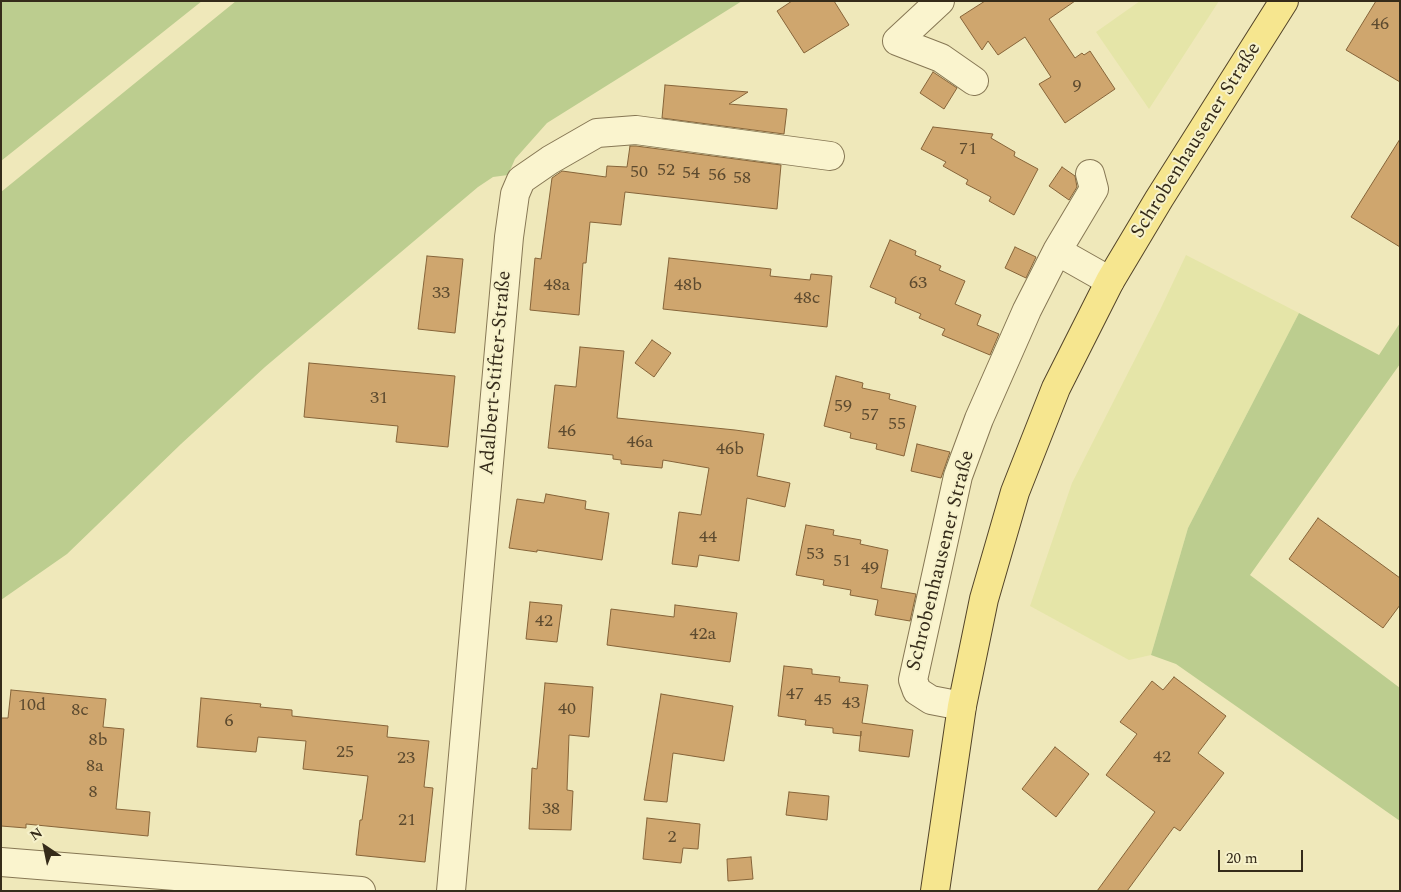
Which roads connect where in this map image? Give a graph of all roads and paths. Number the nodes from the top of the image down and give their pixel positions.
1 (940, 1) edge
2 (1284, 1) edge
3 (974, 81) dead end
4 (830, 156) dead end
5 (1090, 174) dead end
6 (1057, 251) junction
7 (1110, 281) junction
8 (962, 706) junction
9 (1, 862) edge
10 (361, 891) edge
11 (451, 891) edge
12 (935, 891) edge

1 - 3 street
2 - 7 main road, Schrobenhausener Straße
4 - 11 street, Adalbert-Stifter-Straße
5 - 6 street, Schrobenhausener Straße
6 - 7 street
6 - 8 street, Schrobenhausener Straße
7 - 8 main road, Schrobenhausener Straße
8 - 12 main road, Schrobenhausener Straße
9 - 10 street

